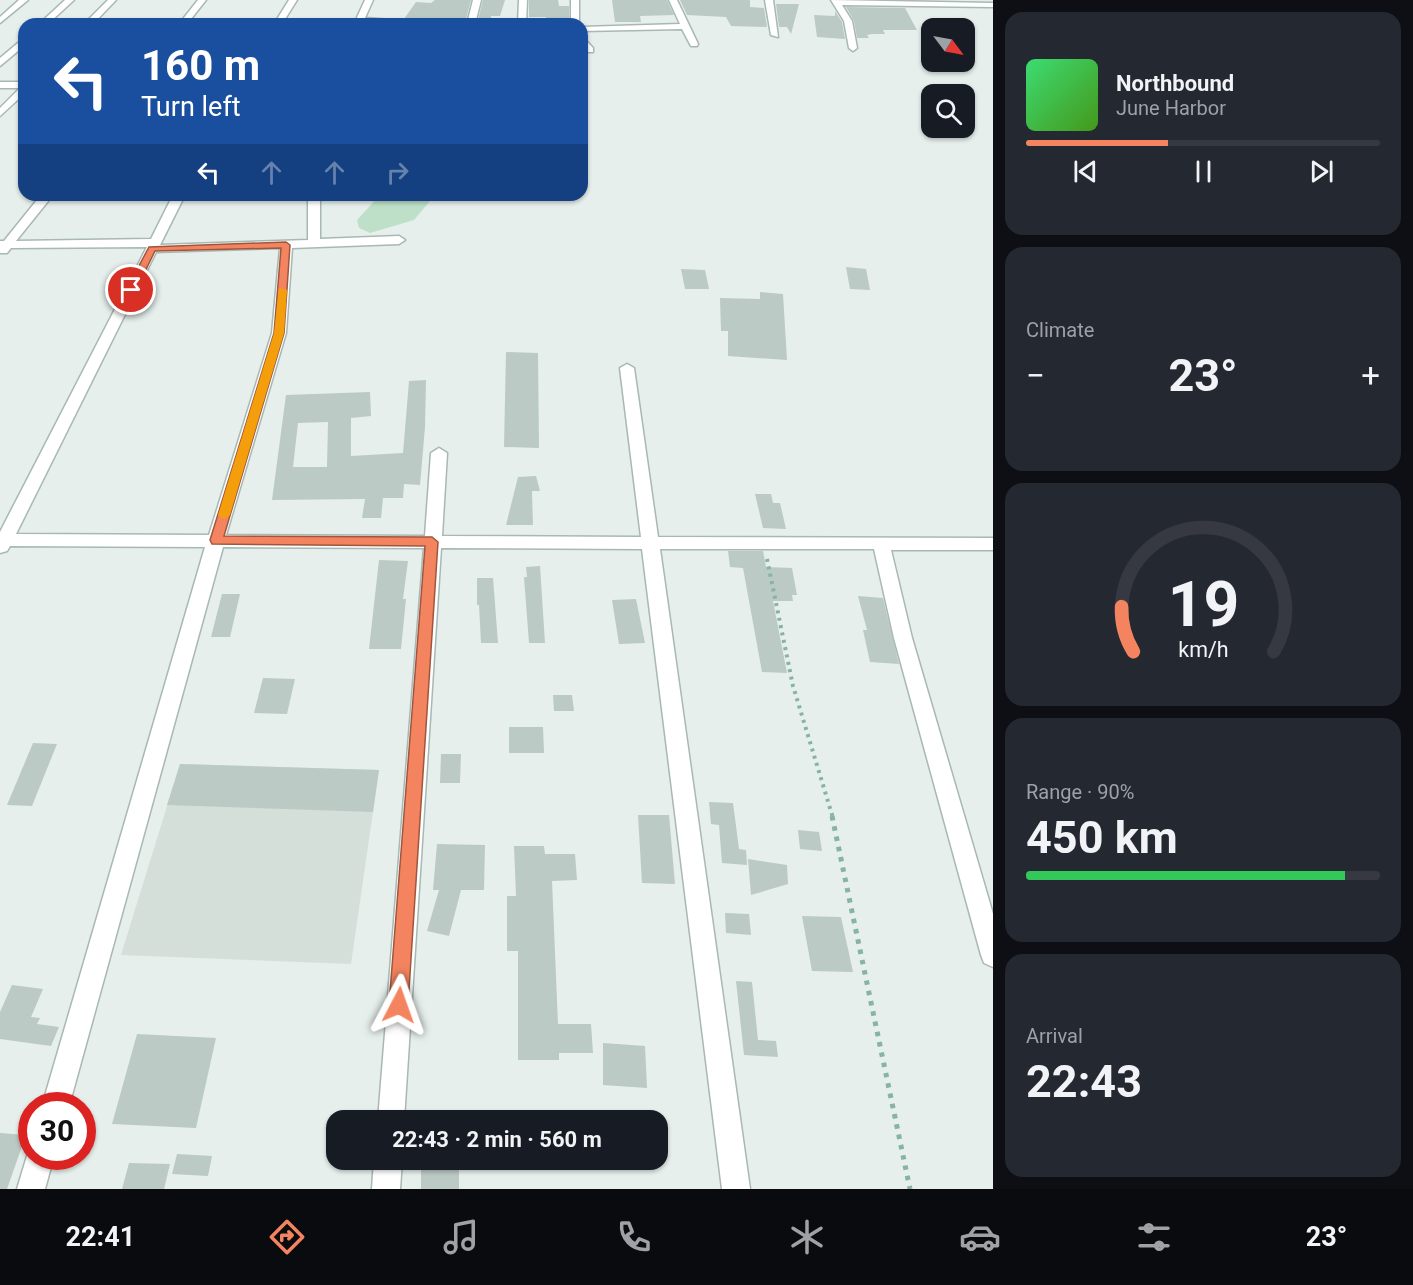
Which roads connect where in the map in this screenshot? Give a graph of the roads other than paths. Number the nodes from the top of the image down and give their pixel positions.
1 (24, 0) edge
2 (70, 0) edge
3 (112, 0) edge
4 (202, 0) edge
5 (293, 0) edge
6 (369, 0) edge
7 (477, 0) edge
8 (523, 0) edge
9 (574, 0) edge
10 (673, 0) edge
11 (769, 0) edge
12 (837, 2) edge
13 (993, 5) edge
14 (50, 18) edge
15 (94, 18) edge
16 (188, 18) edge
17 (282, 18) edge
18 (361, 18) edge
19 (472, 18) edge
20 (522, 18) edge
21 (575, 18) edge
22 (0, 21) edge
23 (684, 26) junction
24 (588, 29) edge
25 (775, 35) dead end
26 (694, 44) dead end
27 (18, 46) edge
28 (588, 48) edge
29 (853, 48) dead end
30 (590, 51) dead end
31 (0, 63) edge
32 (0, 85) edge
33 (18, 86) edge
34 (18, 94) edge
35 (0, 113) edge
36 (42, 201) edge
37 (176, 201) edge
38 (314, 201) edge
39 (399, 240) dead end
40 (314, 243) junction
41 (286, 245) junction
42 (153, 246) junction
43 (2, 248) edge
44 (627, 368) dead end
45 (438, 453) dead end
46 (216, 540) junction
47 (432, 542) junction
48 (2, 543) edge
49 (650, 543) junction
50 (881, 544) junction
51 (993, 544) edge
52 (993, 955) edge
53 (59, 1092) edge
54 (392, 1110) edge
55 (36, 1170) edge
56 (387, 1170) edge
57 (31, 1189) edge
58 (386, 1189) edge
59 (736, 1189) edge

1 - 22 street
2 - 14 street
3 - 15 street
4 - 16 street
5 - 17 street
6 - 18 street
7 - 19 street
8 - 20 street
9 - 21 street
10 - 23 street
11 - 25 street
12 - 13 street
12 - 29 street
23 - 24 street
23 - 26 street
27 - 31 street
28 - 30 street
32 - 33 street
34 - 35 street
36 - 43 street
37 - 42 street
38 - 40 street
39 - 40 street
40 - 41 street
41 - 42 street
41 - 46 street
42 - 43 street
42 - 48 street
44 - 49 street
45 - 47 street
46 - 47 street
46 - 48 street
46 - 53 street
47 - 49 street
47 - 54 street
49 - 50 street
49 - 59 street
50 - 51 street
50 - 52 street
55 - 57 street
56 - 58 street

